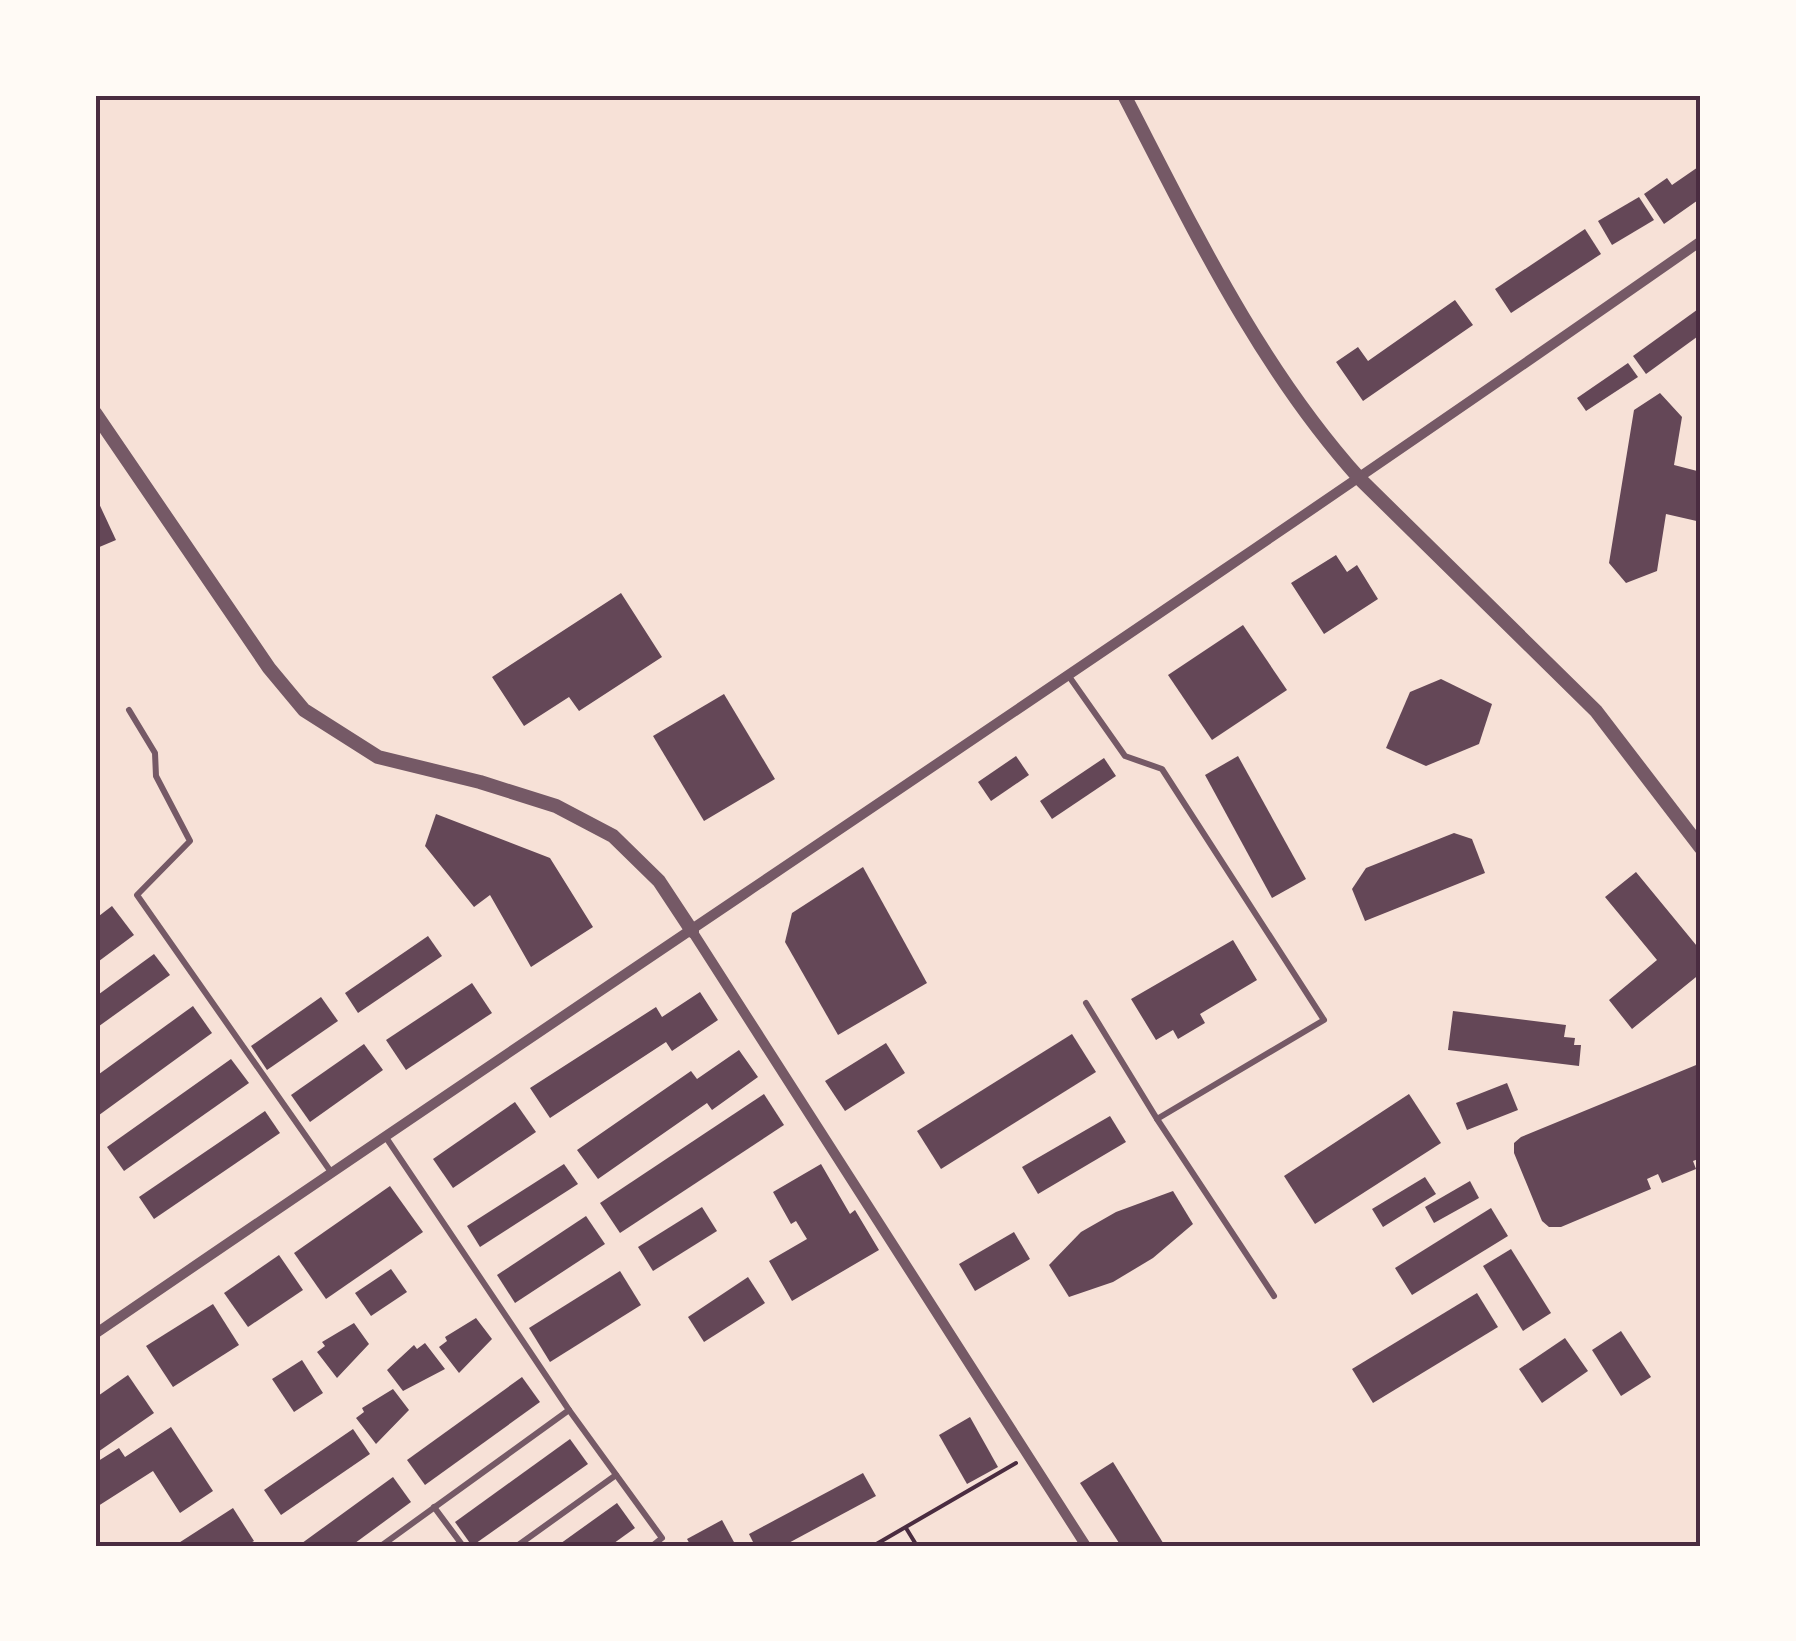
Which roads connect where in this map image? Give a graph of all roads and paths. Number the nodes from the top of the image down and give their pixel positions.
1 (1124, 95) edge
2 (1701, 241) edge
3 (95, 412) edge
4 (1360, 479) junction
5 (1067, 674) junction
6 (129, 710) dead end
7 (1701, 848) edge
8 (692, 930) junction
9 (1086, 1003) dead end
10 (1157, 1119) junction
11 (384, 1135) junction
12 (330, 1172) junction
13 (1274, 1296) dead end
14 (95, 1334) edge
15 (569, 1410) junction
16 (1028, 1456) junction
17 (616, 1475) junction
18 (434, 1507) junction
19 (906, 1528) junction
20 (381, 1546) edge
21 (463, 1546) edge
22 (517, 1546) edge
23 (652, 1546) edge
24 (874, 1546) edge
25 (917, 1546) edge
26 (1086, 1546) edge

1 - 4 street
2 - 4 street
3 - 8 street
4 - 5 street
4 - 7 street
5 - 8 street
5 - 10 lane
6 - 12 lane
8 - 11 street
8 - 16 street
9 - 10 lane
10 - 13 lane
11 - 12 street
11 - 15 lane
12 - 14 street
15 - 17 lane
15 - 18 lane
16 - 19 path
16 - 26 street
17 - 22 lane
17 - 23 lane
18 - 20 lane
18 - 21 lane
19 - 24 path
19 - 25 path

